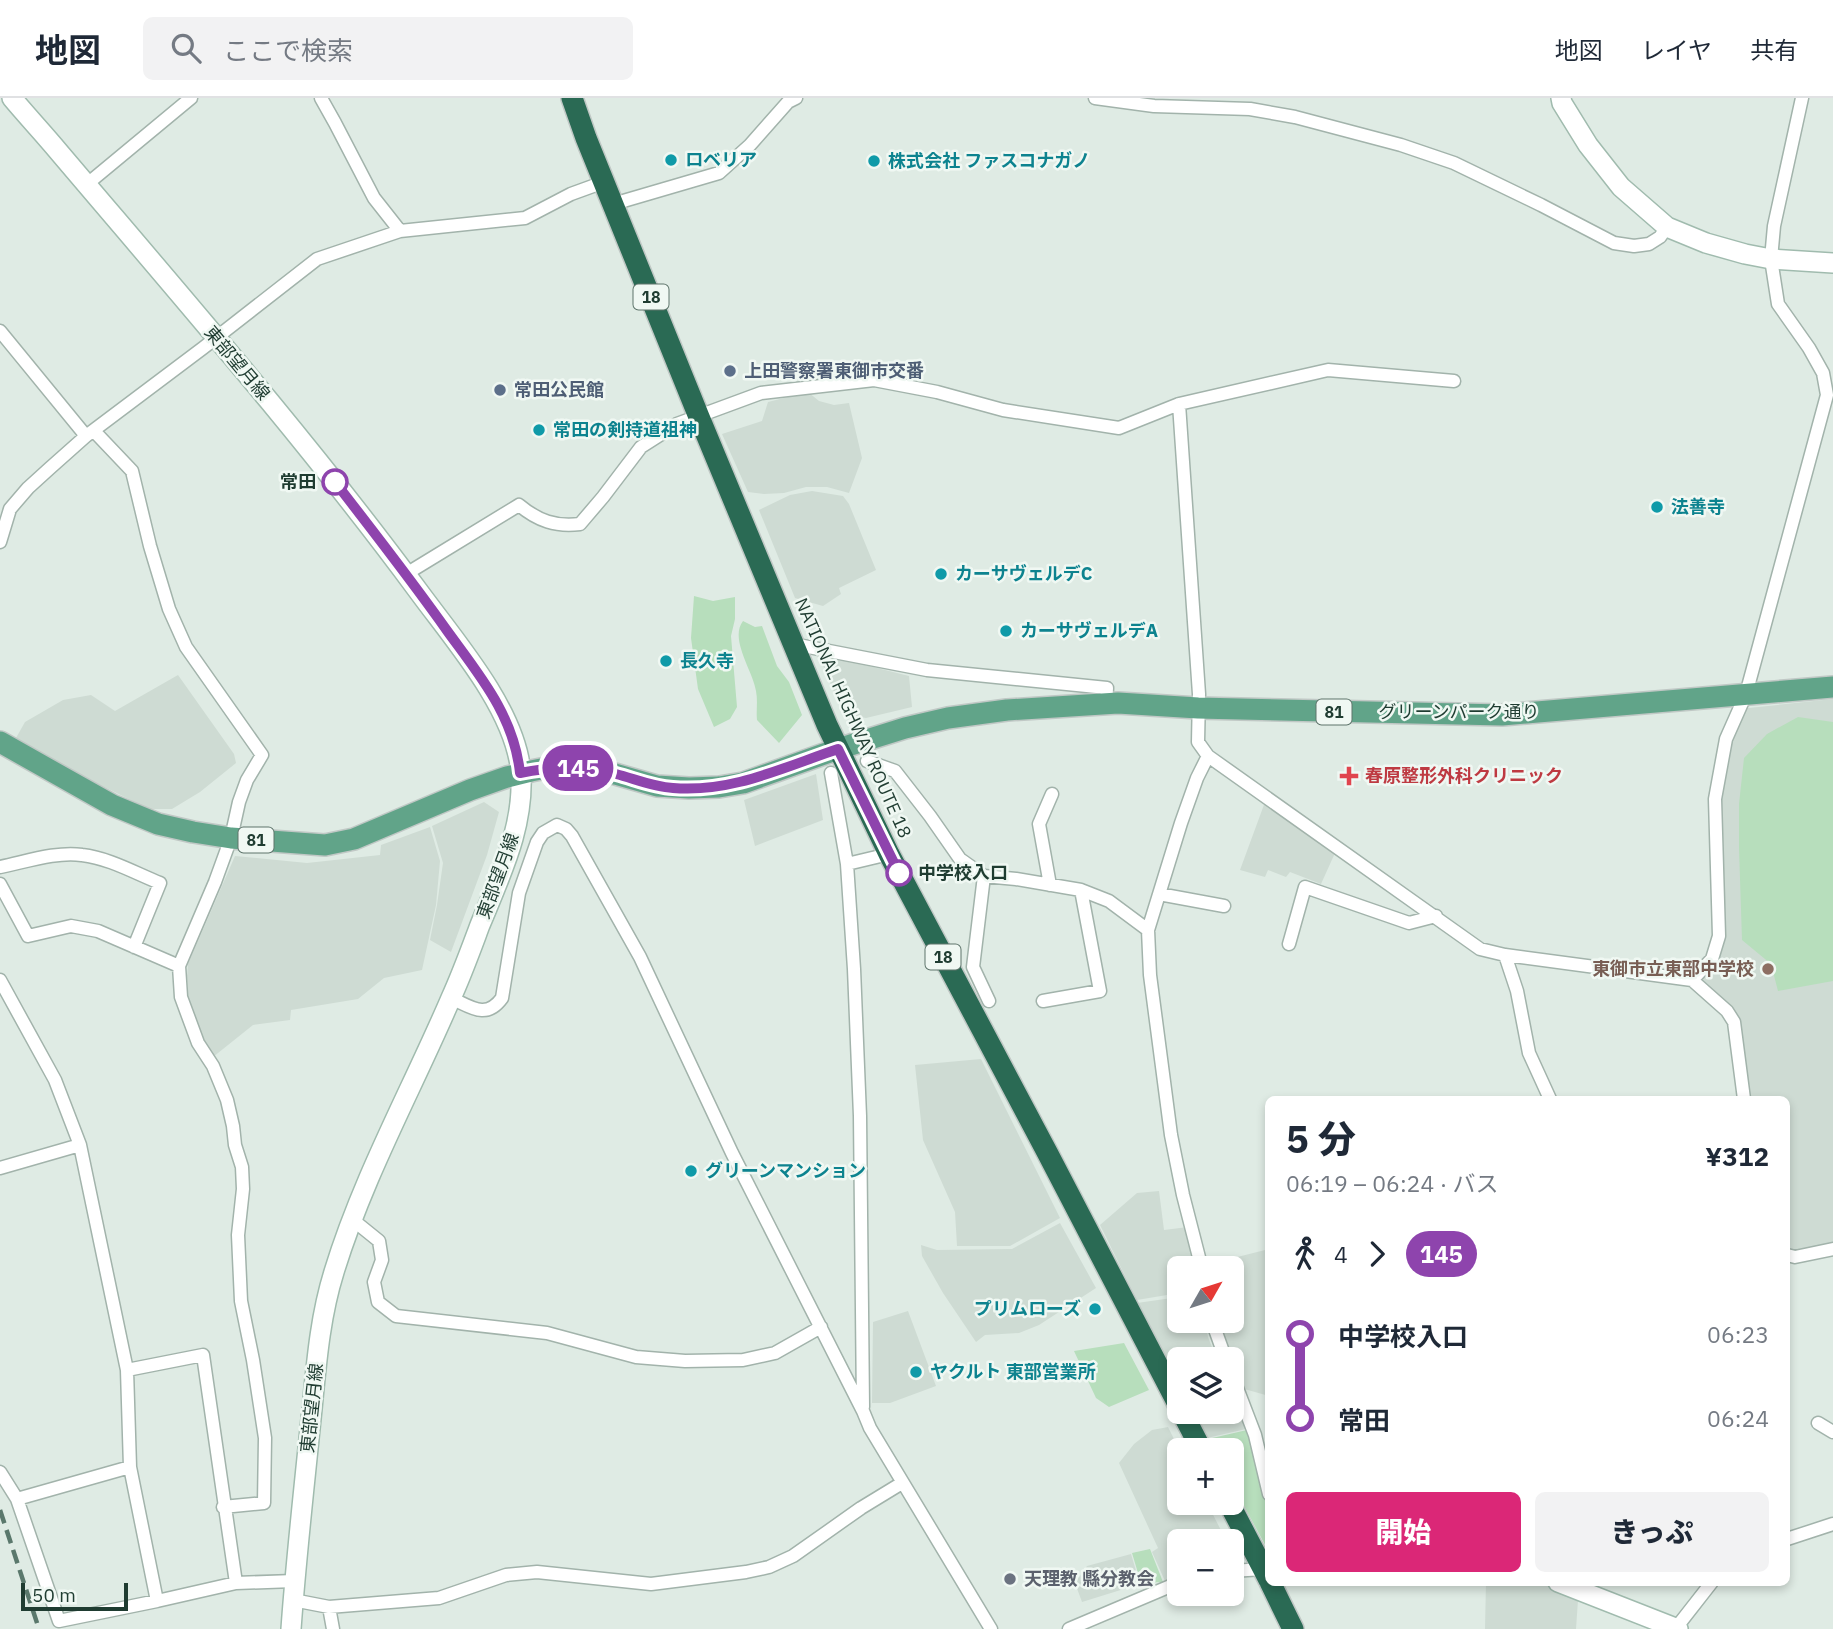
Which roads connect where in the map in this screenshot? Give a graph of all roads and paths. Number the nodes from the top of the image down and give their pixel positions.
1 (12, 98) edge
2 (191, 98) edge
3 (321, 98) edge
4 (572, 98) edge
5 (796, 98) edge
6 (1095, 98) edge
7 (1561, 98) edge
8 (1802, 98) edge
9 (1155, 102) edge
10 (604, 182) junction
11 (86, 185) junction
12 (613, 204) junction
13 (1667, 227) junction
14 (400, 231) junction
15 (1771, 259) junction
16 (1833, 263) edge
17 (0, 331) edge
18 (216, 338) junction
19 (1454, 381) dead end
20 (1179, 404) junction
21 (699, 417) junction
22 (90, 433) junction
23 (0, 542) edge
24 (406, 574) junction
25 (793, 644) junction
26 (1040, 682) junction
27 (1833, 687) edge
28 (1746, 694) junction
29 (1106, 705) junction
30 (1041, 707) junction
31 (1198, 708) junction
32 (0, 742) edge
33 (838, 749) junction
34 (1208, 756) junction
35 (867, 761) dead end
36 (520, 773) junction
37 (831, 773) dead end
38 (1052, 794) dead end
39 (231, 838) junction
40 (889, 854) junction
41 (846, 864) junction
42 (0, 867) edge
43 (985, 876) junction
44 (0, 884) edge
45 (1050, 885) junction
46 (1081, 890) junction
47 (1159, 894) junction
48 (1224, 906) dead end
49 (1436, 916) junction
50 (1148, 930) junction
51 (1289, 944) dead end
52 (134, 947) junction
53 (1505, 955) junction
54 (179, 967) junction
55 (0, 980) edge
56 (1692, 980) junction
57 (451, 998) junction
58 (989, 1001) dead end
59 (1043, 1001) dead end
60 (1549, 1096) edge
61 (1744, 1096) edge
62 (80, 1145) junction
63 (0, 1168) edge
64 (353, 1220) junction
65 (1833, 1249) edge
66 (1199, 1256) edge
67 (1790, 1256) edge
68 (821, 1327) junction
69 (127, 1370) junction
70 (1167, 1383) edge
71 (1244, 1406) edge
72 (863, 1411) junction
73 (1818, 1423) dead end
74 (1833, 1432) edge
75 (130, 1467) junction
76 (0, 1472) edge
77 (1265, 1477) edge
78 (902, 1483) junction
79 (17, 1499) junction
80 (223, 1507) junction
81 (1236, 1515) edge
82 (1833, 1524) edge
83 (1790, 1538) edge
84 (1265, 1569) edge
85 (1244, 1572) edge
86 (1265, 1575) edge
87 (236, 1583) junction
88 (1273, 1586) edge
89 (1569, 1586) edge
90 (1710, 1586) edge
91 (1167, 1588) edge
92 (293, 1591) junction
93 (157, 1601) junction
94 (329, 1606) junction
95 (1677, 1628) edge
96 (291, 1629) edge
97 (333, 1629) edge
98 (991, 1629) edge
99 (1069, 1629) edge
100 (1293, 1629) edge

1 - 11 main road, 東部望月線
2 - 11 street
3 - 14 street
4 - 10 highway, NATIONAL HIGHWAY ROUTE 18 / 18
5 - 12 street
6 - 9 street
7 - 13 main road
8 - 15 street
9 - 13 street
10 - 12 highway, NATIONAL HIGHWAY ROUTE 18 / 18
10 - 14 street
11 - 18 main road, 東部望月線
12 - 21 highway, NATIONAL HIGHWAY ROUTE 18 / 18
13 - 15 main road
14 - 18 street
15 - 16 main road
15 - 28 street
17 - 22 street
18 - 22 street
18 - 24 main road, 東部望月線
19 - 20 street
20 - 21 street
20 - 31 street
21 - 24 street
21 - 25 highway, NATIONAL HIGHWAY ROUTE 18 / 18
22 - 23 street
22 - 39 street
24 - 36 main road, 東部望月線
25 - 26 street
25 - 33 highway, NATIONAL HIGHWAY ROUTE 18 / 18
26 - 29 street
26 - 30 street
27 - 28 main road, グリーンパーク通り / 81
28 - 31 main road, グリーンパーク通り / 81
28 - 56 street
29 - 30 main road, グリーンパーク通り / 81
29 - 31 main road, グリーンパーク通り / 81
30 - 33 main road, グリーンパーク通り / 81
31 - 34 street
32 - 39 main road, 81
33 - 36 main road, 81
33 - 40 highway, NATIONAL HIGHWAY ROUTE 18 / 18
34 - 47 street
34 - 49 street
35 - 43 street
36 - 39 main road, 81
36 - 57 main road, 東部望月線
37 - 41 street
38 - 45 street
39 - 54 street
40 - 41 street
40 - 70 highway, NATIONAL HIGHWAY ROUTE 18 / 18
41 - 72 street
42 - 52 street
43 - 45 street
43 - 58 street
44 - 52 street
45 - 46 street
46 - 50 street
46 - 59 street
47 - 48 street
47 - 50 street
49 - 51 street
49 - 53 street
50 - 66 street
52 - 54 street
53 - 56 street
53 - 60 street
54 - 80 street
55 - 62 street
56 - 61 street
57 - 64 main road, 東部望月線
57 - 68 street
62 - 63 street
62 - 69 street
64 - 68 street
64 - 92 main road, 東部望月線
65 - 67 street
68 - 72 street
69 - 75 street
69 - 80 street
71 - 77 street
72 - 78 street
73 - 74 street
75 - 79 street
75 - 93 street
76 - 79 street
78 - 94 street
78 - 98 street
79 - 93 street
80 - 87 street
81 - 84 highway
82 - 83 street
85 - 86 street
87 - 92 street
87 - 93 street
88 - 100 highway
89 - 95 main road
90 - 95 street
91 - 99 street
92 - 94 street
92 - 96 main road, 東部望月線
94 - 97 street

